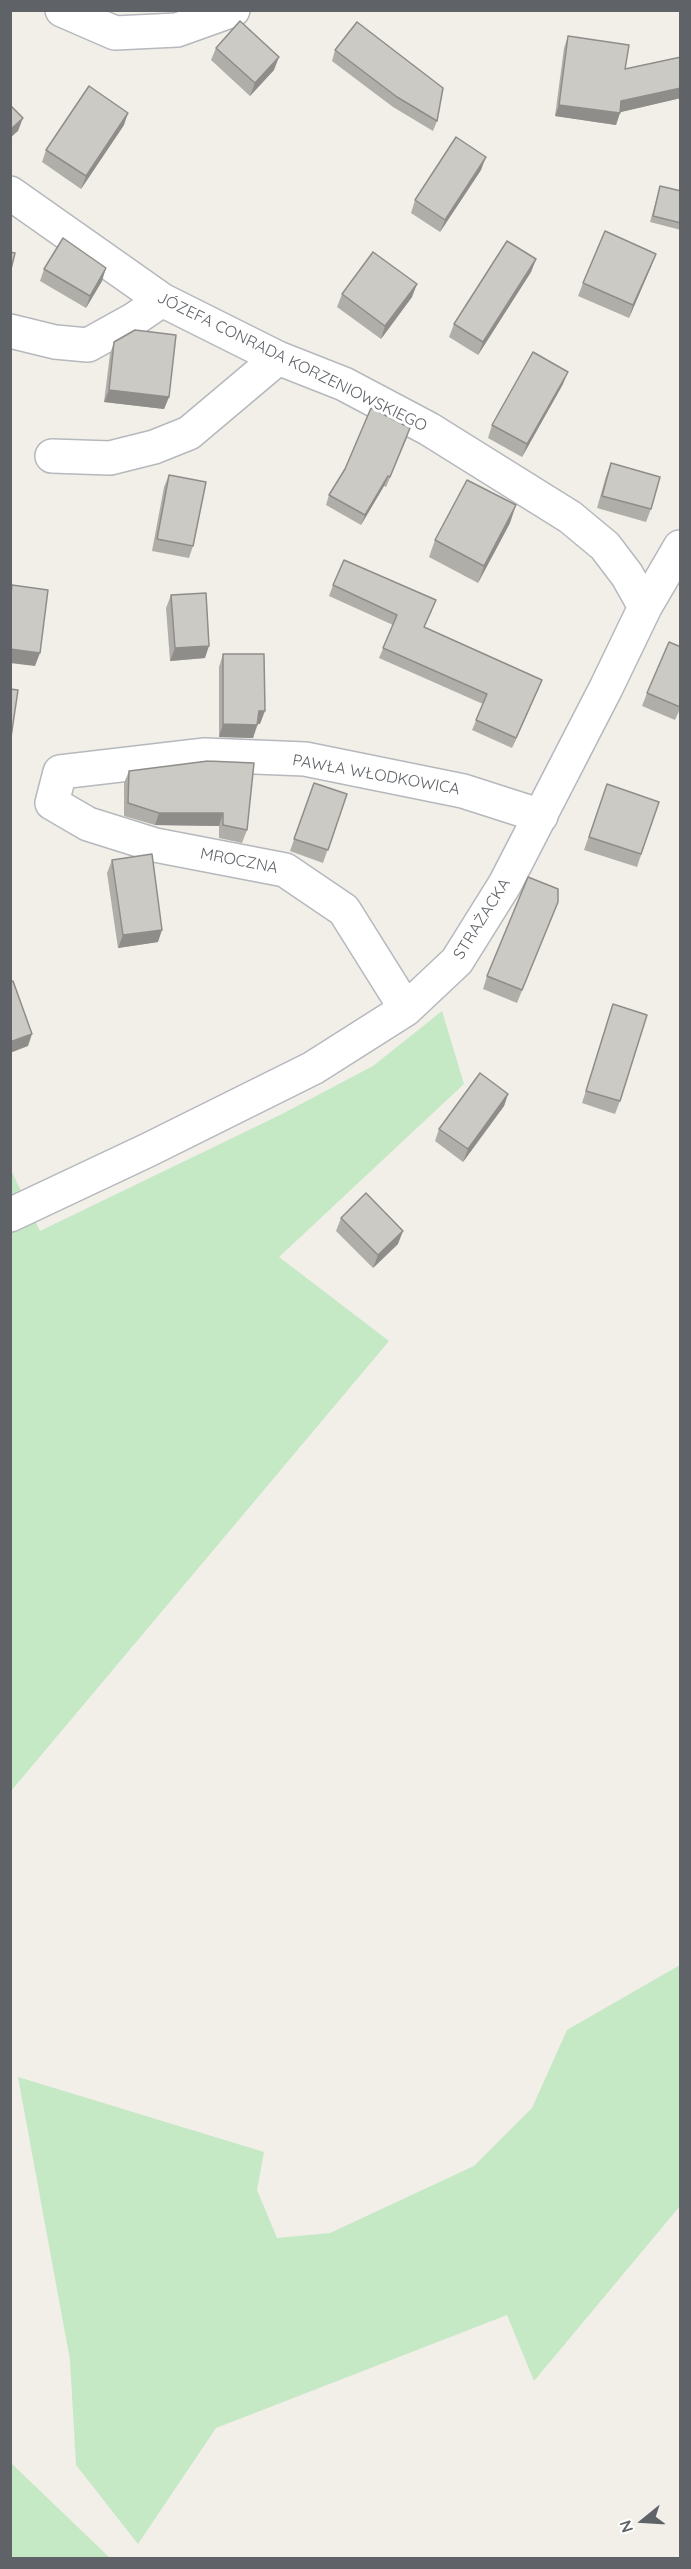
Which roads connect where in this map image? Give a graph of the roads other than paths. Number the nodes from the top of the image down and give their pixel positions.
1 (62, 10) edge
2 (233, 10) edge
3 (10, 193) edge
4 (162, 300) junction
5 (10, 331) edge
6 (278, 358) junction
7 (52, 456) dead end
8 (681, 547) edge
9 (645, 607) junction
10 (52, 803) joint
11 (541, 816) junction
12 (406, 1009) junction
13 (10, 1215) edge

1 - 2 street
3 - 4 street, JÓZEFA CONRADA KORZENIOWSKIEGO
4 - 5 street
4 - 6 street, JÓZEFA CONRADA KORZENIOWSKIEGO
6 - 7 street
6 - 9 street, JÓZEFA CONRADA KORZENIOWSKIEGO
8 - 9 street, STRAŻACKA
9 - 11 street, STRAŻACKA
10 - 11 street, PAWŁA WŁODKOWICA
10 - 12 street, MROCZNA
11 - 12 street, STRAŻACKA
12 - 13 street, STRAŻACKA

